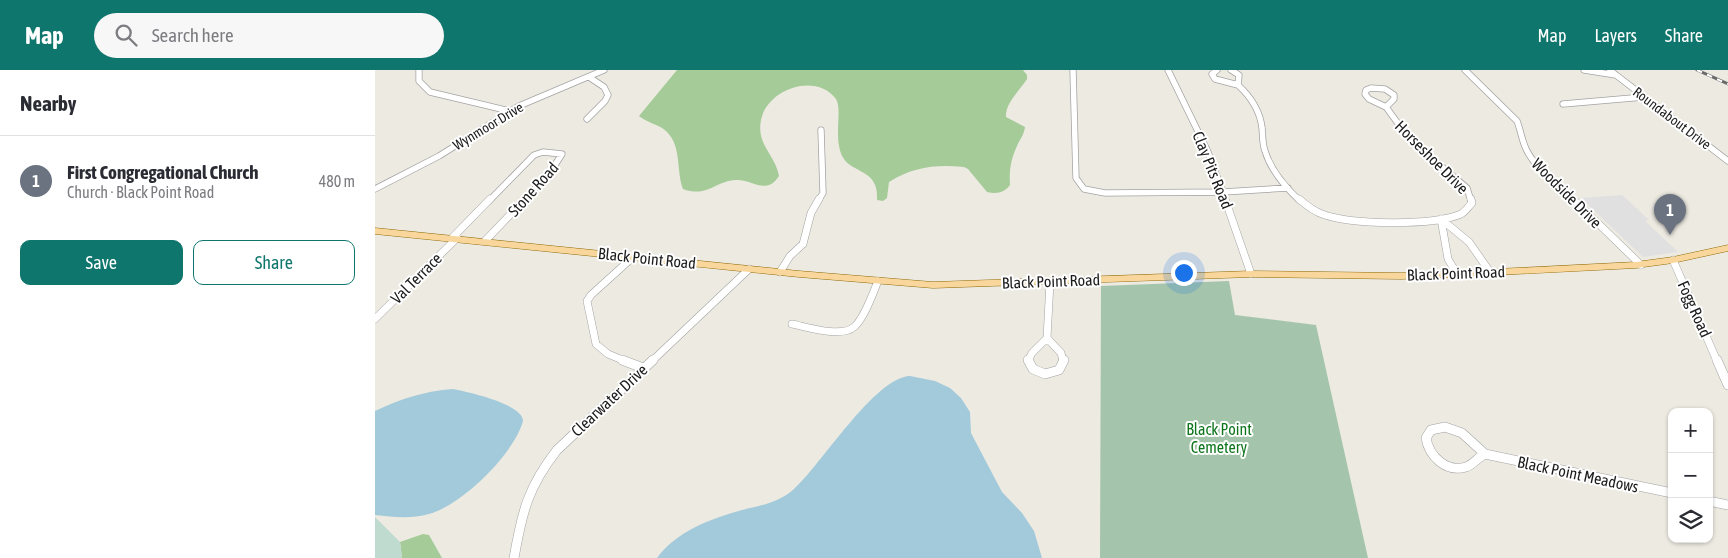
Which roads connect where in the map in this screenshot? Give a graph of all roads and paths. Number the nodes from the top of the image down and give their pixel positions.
1 (419, 70) edge
2 (603, 70) edge
3 (1073, 70) edge
4 (1168, 70) edge
5 (1217, 70) edge
6 (1231, 70) edge
7 (1465, 70) edge
8 (1584, 70) edge
9 (1610, 70) edge
10 (1616, 75) junction
11 (589, 77) junction
12 (1238, 85) junction
13 (1644, 97) junction
14 (1563, 104) dead end
15 (1386, 106) junction
16 (510, 111) junction
17 (583, 112) dead end
18 (593, 113) junction
19 (587, 119) dead end
20 (821, 130) dead end
21 (1728, 161) edge
22 (1288, 188) junction
23 (375, 189) edge
24 (1223, 192) junction
25 (1441, 219) junction
26 (375, 231) edge
27 (455, 237) junction
28 (485, 241) junction
29 (1728, 248) edge
30 (633, 257) junction
31 (1673, 260) junction
32 (1641, 265) junction
33 (749, 269) junction
34 (781, 272) junction
35 (1490, 272) junction
36 (1251, 274) junction
37 (1457, 274) junction
38 (878, 281) junction
39 (1050, 282) junction
40 (375, 319) edge
41 (792, 324) dead end
42 (1047, 338) junction
43 (643, 368) junction
44 (1728, 385) edge
45 (1485, 454) junction
46 (1668, 492) edge
47 (1713, 503) edge
48 (1728, 506) edge
49 (514, 558) edge

1 - 16 street
2 - 11 street, Wynmoor Drive
3 - 24 street
4 - 24 street, Clay Pits Road
5 - 12 street
6 - 12 street, Horseshoe Drive
7 - 32 street, Woodside Drive
8 - 10 street, Roundabout Drive
9 - 10 street, Roundabout Drive
10 - 13 street, Roundabout Drive
11 - 16 street, Wynmoor Drive
11 - 18 street
12 - 22 street, Horseshoe Drive
13 - 14 street
13 - 21 street, Roundabout Drive
15 - 15 street, Horseshoe Drive
15 - 25 street, Horseshoe Drive
16 - 23 street, Wynmoor Drive
17 - 18 street
18 - 19 street
20 - 34 street
22 - 24 street
22 - 25 street, Horseshoe Drive
24 - 36 street, Clay Pits Road
25 - 35 street
25 - 37 street
26 - 27 main road, Black Point Road
27 - 28 main road, Black Point Road
27 - 28 street, Stone Road
27 - 40 street, Val Terrace
28 - 30 main road, Black Point Road
29 - 31 main road, Black Point Road
30 - 33 main road, Black Point Road
30 - 43 street
31 - 32 main road, Black Point Road
31 - 44 street, Fogg Road
32 - 35 main road, Black Point Road
33 - 34 main road, Black Point Road
33 - 43 street, Clearwater Drive
34 - 38 main road, Black Point Road
35 - 37 main road, Black Point Road
36 - 37 main road, Black Point Road
36 - 39 main road, Black Point Road
38 - 39 main road, Black Point Road
38 - 41 street
39 - 42 street
42 - 42 street
43 - 49 street, Clearwater Drive
45 - 45 street
45 - 46 street, Black Point Meadows
47 - 48 street

